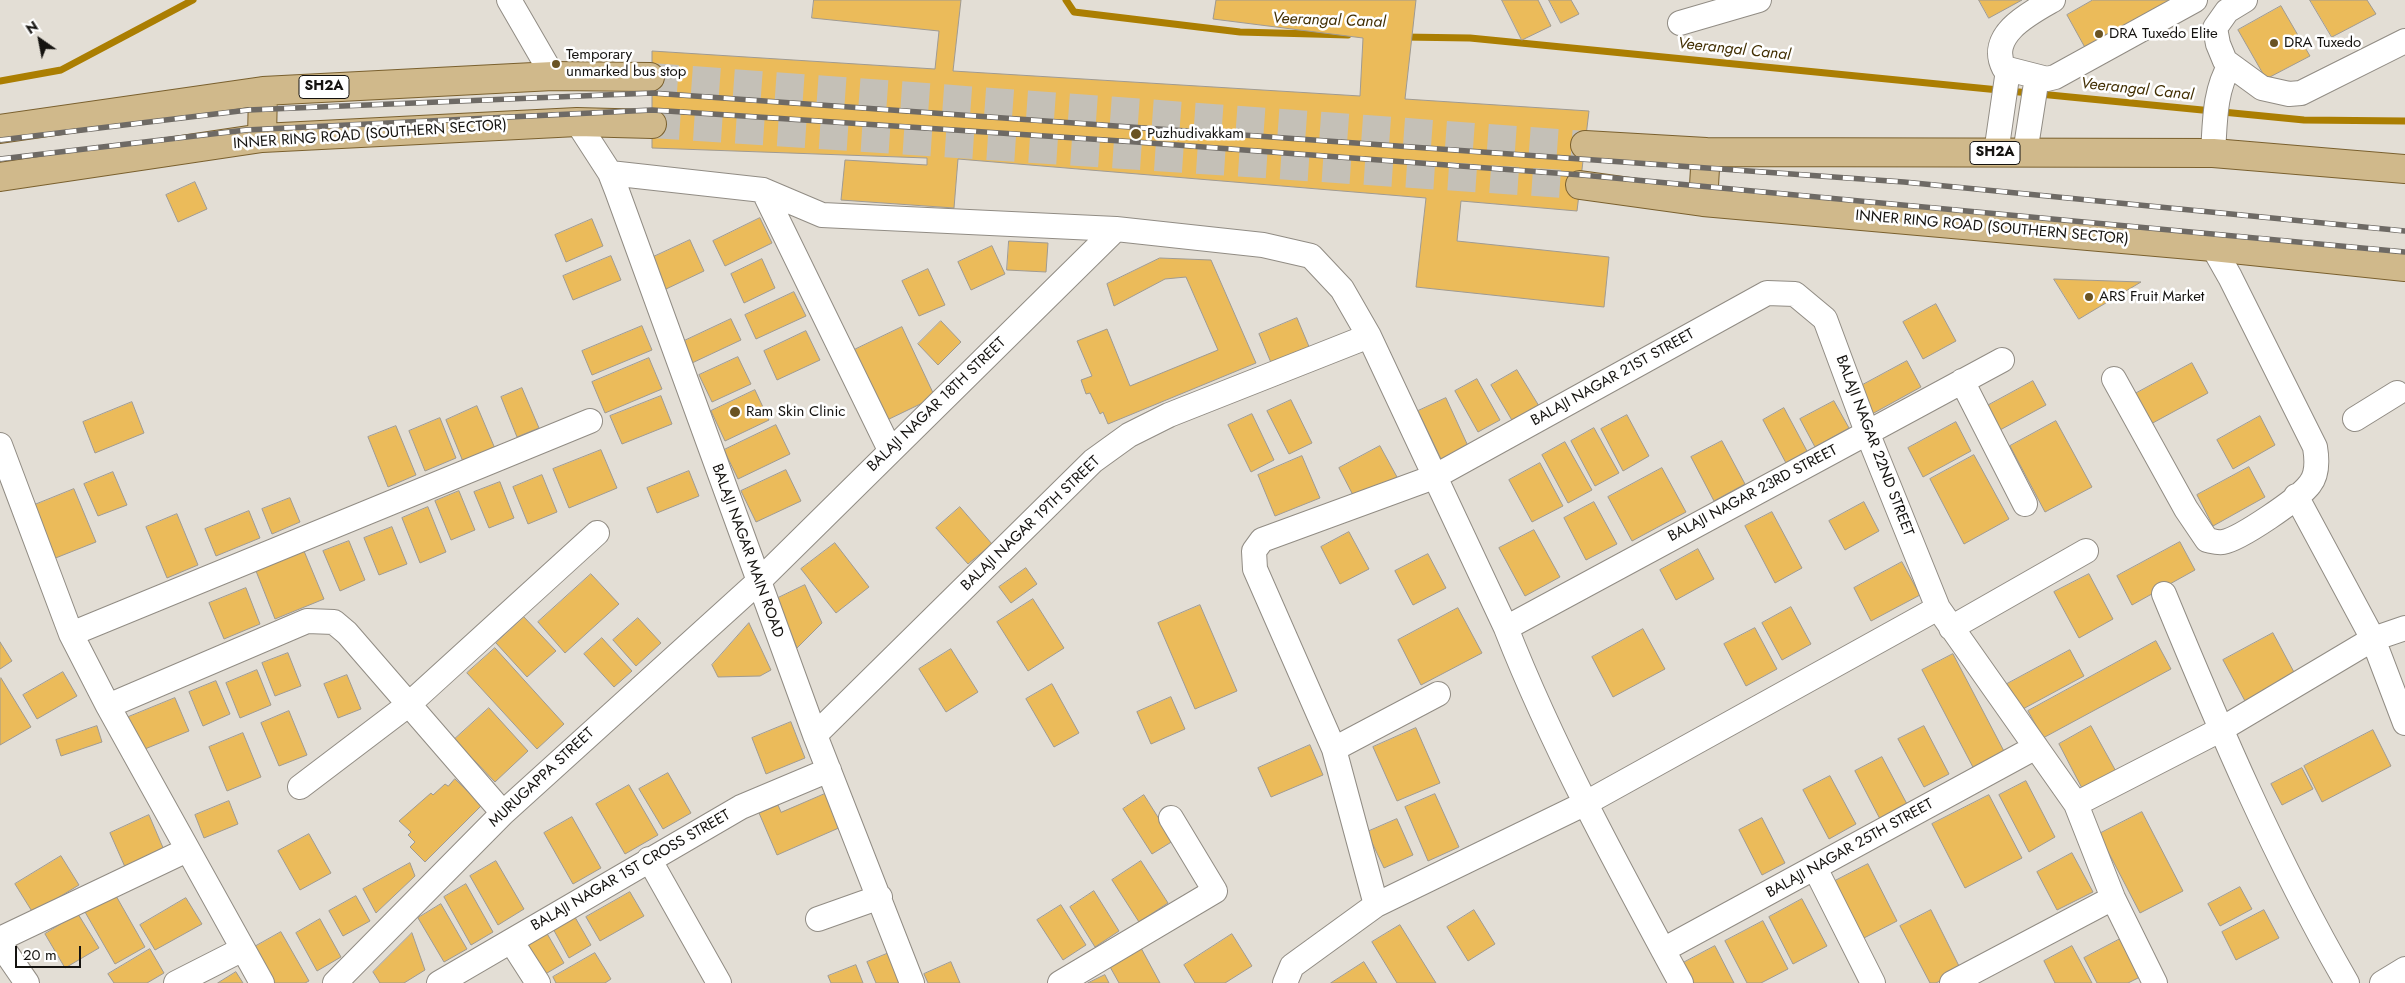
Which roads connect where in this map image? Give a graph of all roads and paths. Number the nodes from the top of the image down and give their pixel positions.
1 (509, 0) edge
2 (1759, 0) edge
3 (2053, 0) edge
4 (2194, 0) edge
5 (2245, 0) edge
6 (1680, 23) dead end
7 (2405, 41) edge
8 (2234, 68) junction
9 (553, 76) junction
10 (650, 77) tunnel mouth
11 (2006, 87) junction
12 (263, 91) junction
13 (2035, 91) junction
14 (577, 122) junction
15 (652, 124) tunnel mouth
16 (0, 128) edge
17 (262, 138) junction
18 (2221, 142) junction
19 (1585, 145) tunnel mouth
20 (1706, 152) junction
21 (1996, 153) junction
22 (2026, 153) junction
23 (2405, 169) edge
24 (610, 174) junction
25 (0, 178) edge
26 (1580, 185) tunnel mouth
27 (763, 190) junction
28 (1703, 202) junction
29 (1116, 229) junction
30 (2213, 247) junction
31 (2405, 267) edge
32 (1795, 294) joint
33 (1369, 336) junction
34 (2002, 360) dead end
35 (2114, 379) dead end
36 (1962, 381) junction
37 (2402, 396) edge
38 (2355, 418) dead end
39 (590, 421) dead end
40 (1867, 432) junction
41 (890, 450) junction
42 (2, 453) edge
43 (1434, 477) junction
44 (2296, 496) junction
45 (2025, 504) dead end
46 (597, 533) dead end
47 (2086, 551) dead end
48 (758, 582) junction
49 (2164, 594) dead end
50 (1938, 608) junction
51 (1506, 628) junction
52 (1951, 628) junction
53 (2405, 628) edge
54 (71, 634) junction
55 (2373, 639) junction
56 (1438, 694) dead end
57 (408, 704) junction
58 (108, 706) junction
59 (2405, 723) edge
60 (2220, 730) junction
61 (815, 735) junction
62 (2036, 747) junction
63 (1334, 749) junction
64 (829, 770) junction
65 (300, 787) dead end
66 (1586, 803) junction
67 (2076, 804) junction
68 (503, 813) junction
69 (1171, 818) dead end
70 (187, 850) junction
71 (649, 859) junction
72 (1815, 868) junction
73 (880, 897) junction
74 (2113, 898) junction
75 (1376, 904) junction
76 (818, 919) dead end
77 (0, 939) edge
78 (512, 940) junction
79 (0, 944) edge
80 (243, 949) junction
81 (1663, 950) junction
82 (2405, 969) edge
83 (347, 979) edge
84 (27, 983) edge
85 (176, 983) edge
86 (262, 983) edge
87 (439, 983) edge
88 (538, 983) edge
89 (719, 983) edge
90 (912, 983) edge
91 (1060, 983) edge
92 (1285, 983) edge
93 (1681, 983) edge
94 (1873, 983) edge
95 (1952, 983) edge
96 (2155, 983) edge
97 (2347, 983) edge
98 (2382, 983) edge

1 - 9 street
2 - 6 street
3 - 11 street
4 - 13 street
5 - 8 street
7 - 8 street
8 - 18 street
9 - 10 main road, SH2A
9 - 12 main road, SH2A
11 - 13 street
11 - 21 street
12 - 16 main road, SH2A
12 - 17 main road
13 - 22 street
14 - 15 main road, INNER RING ROAD (SOUTHERN SECTOR)
14 - 17 main road, INNER RING ROAD (SOUTHERN SECTOR)
14 - 24 street, BALAJI NAGAR MAIN ROAD
17 - 25 main road, INNER RING ROAD (SOUTHERN SECTOR)
18 - 22 main road, SH2A
18 - 23 main road, SH2A
19 - 20 main road, SH2A
20 - 21 main road, SH2A
20 - 28 main road
21 - 22 main road, SH2A
24 - 27 street
24 - 48 street, BALAJI NAGAR MAIN ROAD
26 - 28 main road, INNER RING ROAD (SOUTHERN SECTOR)
27 - 29 street
27 - 41 street
28 - 30 main road, INNER RING ROAD (SOUTHERN SECTOR)
29 - 33 street
29 - 41 street, BALAJI NAGAR 18TH STREET
30 - 31 main road, INNER RING ROAD (SOUTHERN SECTOR)
30 - 44 street
32 - 40 street, BALAJI NAGAR 22ND STREET
32 - 43 street, BALAJI NAGAR 21ST STREET
33 - 43 street
33 - 61 street, BALAJI NAGAR 19TH STREET
34 - 36 street, BALAJI NAGAR 23RD STREET
35 - 44 street
36 - 40 street, BALAJI NAGAR 23RD STREET
36 - 45 street
37 - 38 street
39 - 54 street
40 - 50 street, BALAJI NAGAR 22ND STREET
40 - 51 street, BALAJI NAGAR 23RD STREET
41 - 48 street, BALAJI NAGAR 18TH STREET
42 - 54 street
43 - 51 street
43 - 63 street, BALAJI NAGAR 21ST STREET
44 - 55 street
46 - 57 street
47 - 52 street
48 - 61 street, BALAJI NAGAR MAIN ROAD
48 - 68 street, MURUGAPPA STREET
49 - 60 street
50 - 52 street, BALAJI NAGAR 22ND STREET
50 - 66 street
51 - 66 street
52 - 62 street, BALAJI NAGAR 22ND STREET
53 - 55 street
54 - 58 street
55 - 59 street
55 - 60 street
56 - 63 street
57 - 58 street
57 - 65 street
57 - 68 street
58 - 70 street
60 - 67 street
60 - 97 street
61 - 64 street, BALAJI NAGAR MAIN ROAD
62 - 67 street, BALAJI NAGAR 22ND STREET
62 - 72 street, BALAJI NAGAR 25TH STREET
63 - 75 street, BALAJI NAGAR 21ST STREET
64 - 71 street, BALAJI NAGAR 1ST CROSS STREET
64 - 73 street, BALAJI NAGAR MAIN ROAD
66 - 75 street
66 - 81 street
67 - 74 street, BALAJI NAGAR 22ND STREET
68 - 83 street, MURUGAPPA STREET
69 - 91 street
70 - 77 street
70 - 80 street
71 - 78 street, BALAJI NAGAR 1ST CROSS STREET
71 - 89 street
72 - 81 street, BALAJI NAGAR 25TH STREET
72 - 94 street
73 - 76 street
73 - 90 street, BALAJI NAGAR MAIN ROAD
74 - 95 street
74 - 96 street, BALAJI NAGAR 22ND STREET
75 - 92 street
78 - 87 street, BALAJI NAGAR 1ST CROSS STREET
78 - 88 street
79 - 84 street
80 - 85 street
80 - 86 street
81 - 93 street
82 - 98 street

